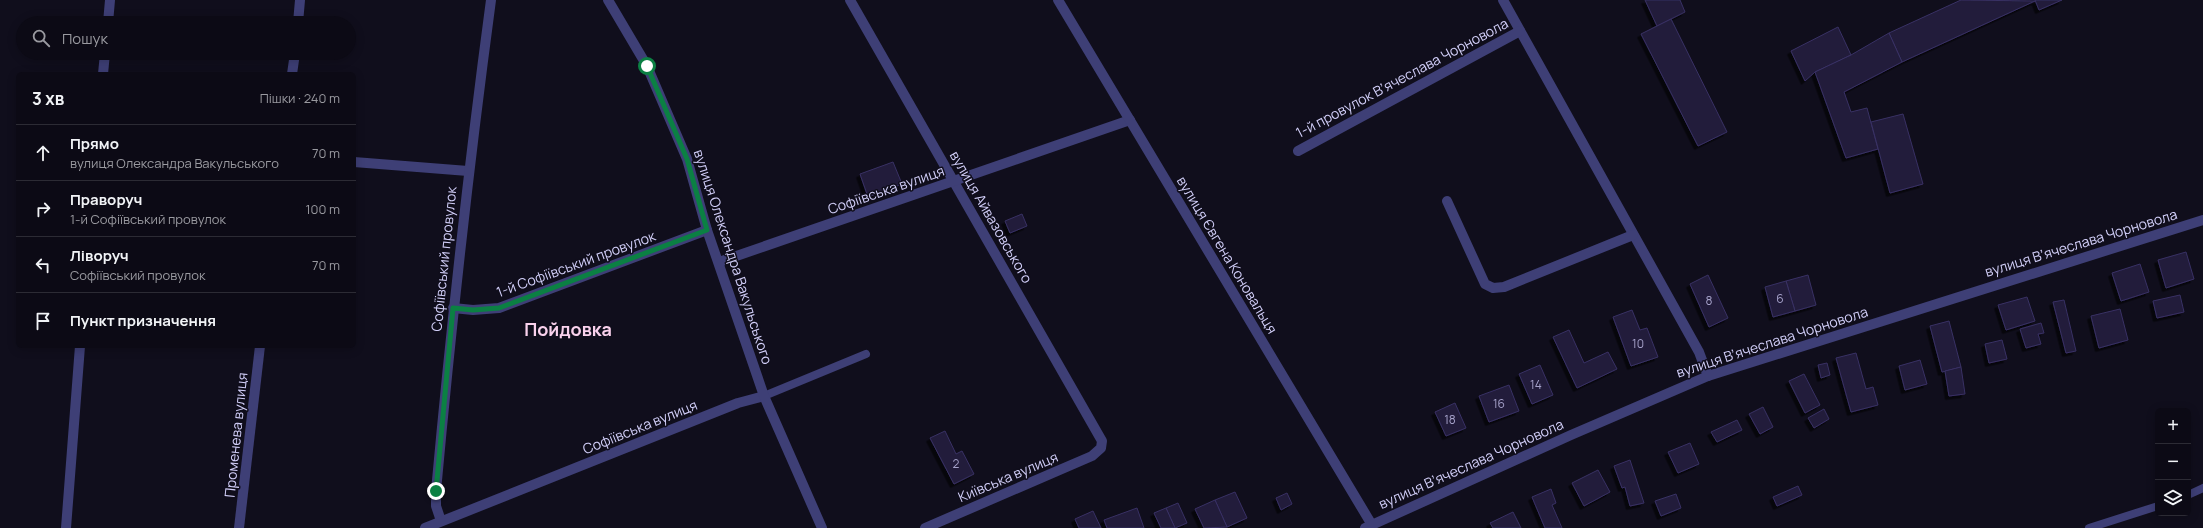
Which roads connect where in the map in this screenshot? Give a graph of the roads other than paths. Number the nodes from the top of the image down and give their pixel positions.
1 (110, 0) edge
2 (300, 0) edge
3 (491, 0) edge
4 (608, 0) edge
5 (850, 0) edge
6 (1058, 0) edge
7 (1503, 0) edge
8 (109, 16) edge
9 (299, 16) edge
10 (1520, 31) junction
11 (104, 60) edge
12 (294, 60) edge
13 (103, 72) edge
14 (292, 72) edge
15 (1130, 120) junction
16 (1298, 151) dead end
17 (356, 162) edge
18 (468, 171) junction
19 (955, 181) junction
20 (1447, 201) dead end
21 (2203, 220) edge
22 (707, 230) junction
23 (1632, 235) junction
24 (719, 262) junction
25 (453, 308) junction
26 (80, 348) edge
27 (260, 348) edge
28 (866, 354) dead end
29 (1708, 376) junction
30 (764, 396) junction
31 (1100, 448) joint
32 (2203, 488) edge
33 (2191, 494) edge
34 (2155, 507) edge
35 (441, 521) junction
36 (1368, 526) edge
37 (66, 528) edge
38 (240, 528) edge
39 (425, 528) edge
40 (822, 528) edge
41 (925, 528) edge
42 (2090, 528) edge

1 - 8 street
2 - 9 street
3 - 18 street, Софіївський провулок
4 - 22 street, вулиця Олександра Вакульського
5 - 19 street, вулиця Айвазовського
6 - 15 street, вулиця Євгена Коновальця
7 - 10 street, 1-й провулок Вʼячеслава Чорновола
10 - 16 street, 1-й провулок Вʼячеслава Чорновола
10 - 23 street, 1-й провулок Вʼячеслава Чорновола
11 - 13 street
12 - 14 street
15 - 19 street, Софіївська вулиця
15 - 36 street, вулиця Євгена Коновальця
17 - 18 street
18 - 25 street, Софіївський провулок
19 - 24 street, Софіївська вулиця
19 - 31 street, вулиця Айвазовського
20 - 23 street
21 - 29 street, вулиця Вʼячеслава Чорновола
22 - 24 street, вулиця Олександра Вакульського
22 - 25 street, 1-й Софіївський провулок
23 - 29 street, 1-й провулок Вʼячеслава Чорновола
24 - 30 street, вулиця Олександра Вакульського
25 - 35 street, Софіївський провулок
26 - 37 street
27 - 38 street, Променева вулиця
28 - 30 lane, Софіївська вулиця
29 - 36 street, вулиця Вʼячеслава Чорновола
30 - 35 street, Софіївська вулиця
30 - 40 street, вулиця Олександра Вакульського
31 - 41 street, Київська вулиця
32 - 33 lane
34 - 42 lane
35 - 39 street, Софіївська вулиця

